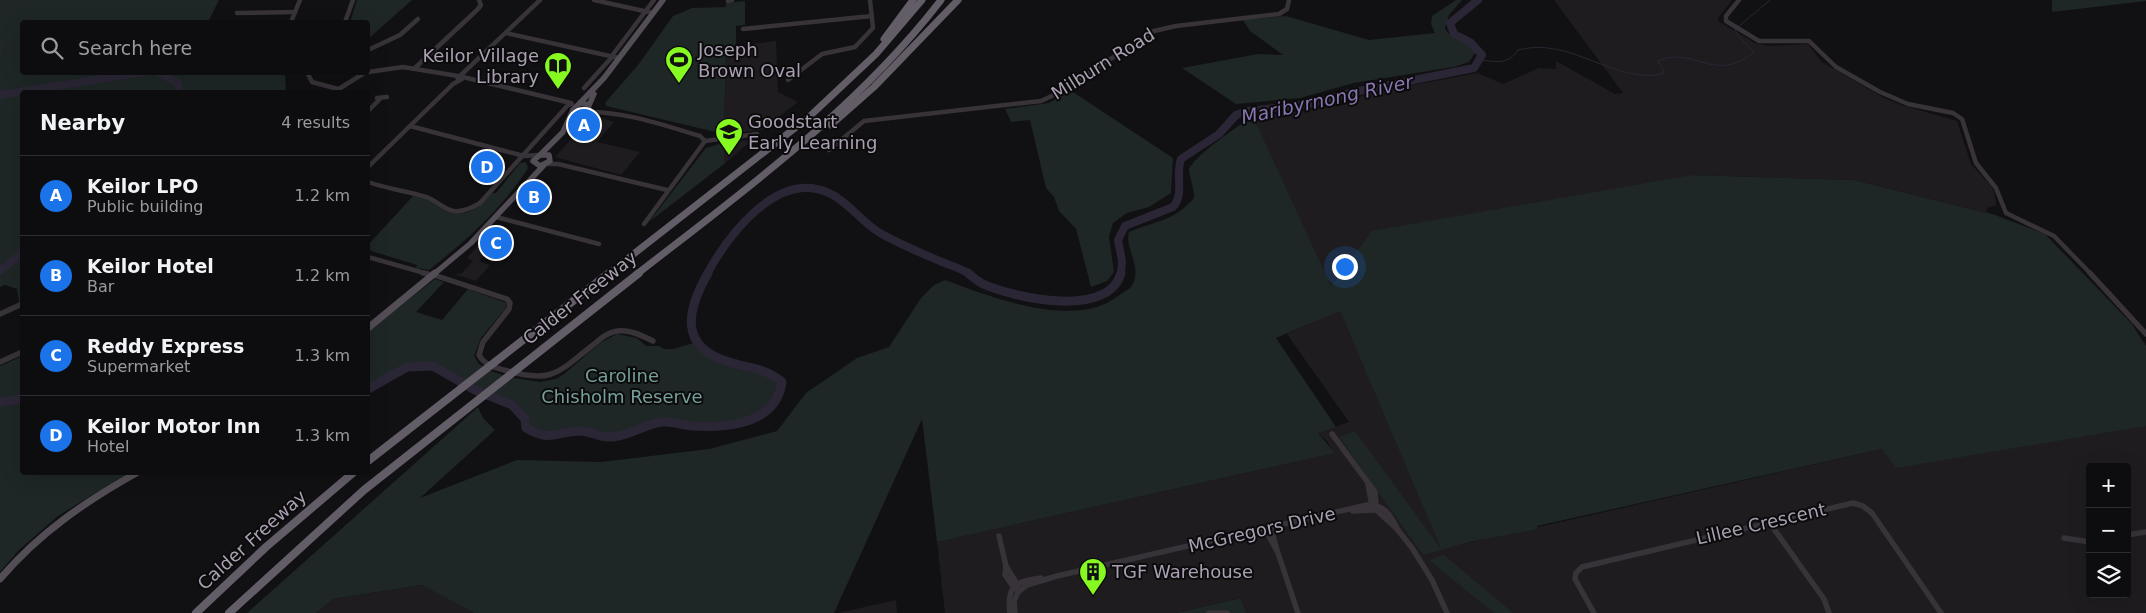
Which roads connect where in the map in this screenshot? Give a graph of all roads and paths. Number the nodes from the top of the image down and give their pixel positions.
1 (300, 0) edge
2 (353, 0) edge
3 (479, 0) edge
4 (540, 0) edge
5 (594, 0) edge
6 (654, 0) edge
7 (663, 0) edge
8 (728, 0) edge
9 (732, 0) edge
10 (870, 0) edge
11 (912, 0) edge
12 (922, 0) edge
13 (941, 0) edge
14 (958, 0) edge
15 (1289, 0) edge
16 (1739, 0) edge
17 (645, 11) junction
18 (295, 12) junction
19 (237, 13) dead end
20 (653, 13) junction
21 (872, 16) junction
22 (418, 18) dead end
23 (292, 20) edge
24 (346, 20) edge
25 (743, 29) dead end
26 (506, 33) junction
27 (370, 49) edge
28 (611, 57) junction
29 (619, 58) junction
30 (416, 67) junction
31 (370, 70) edge
32 (308, 75) edge
33 (360, 75) edge
34 (854, 76) junction
35 (459, 78) junction
36 (604, 78) junction
37 (788, 80) dead end
38 (584, 88) dead end
39 (333, 90) edge
40 (338, 90) edge
41 (386, 97) dead end
42 (580, 103) junction
43 (589, 105) junction
44 (570, 106) junction
45 (370, 108) edge
46 (599, 111) junction
47 (584, 112) junction
48 (410, 126) junction
49 (757, 134) dead end
50 (705, 141) junction
51 (829, 150) dead end
52 (539, 155) junction
53 (524, 156) junction
54 (550, 158) junction
55 (534, 162) junction
56 (545, 164) junction
57 (558, 164) junction
58 (370, 165) edge
59 (769, 171) junction
60 (370, 183) edge
61 (522, 186) junction
62 (666, 190) junction
63 (496, 217) junction
64 (644, 224) dead end
65 (599, 244) dead end
66 (370, 258) edge
67 (431, 275) junction
68 (20, 305) edge
69 (0, 314) edge
70 (370, 321) edge
71 (370, 326) edge
72 (2146, 334) edge
73 (653, 340) dead end
74 (20, 353) edge
75 (0, 362) edge
76 (1332, 434) dead end
77 (370, 459) edge
78 (132, 475) edge
79 (350, 475) edge
80 (1374, 506) junction
81 (1769, 522) junction
82 (1268, 529) junction
83 (2146, 532) edge
84 (2131, 534) edge
85 (999, 536) dead end
86 (2064, 538) dead end
87 (2086, 542) edge
88 (0, 579) edge
89 (1016, 588) junction
90 (196, 613) edge
91 (229, 613) edge
92 (1010, 613) edge
93 (1015, 613) edge
94 (1209, 613) edge
95 (1227, 613) edge
96 (1298, 613) edge
97 (1447, 613) edge
98 (1594, 613) edge
99 (1829, 613) edge
100 (1942, 613) edge

1 - 18 street
2 - 24 street
3 - 30 street
4 - 26 street
5 - 17 street
6 - 17 street
7 - 20 main road
8 - 9 street
10 - 21 street
11 - 34 highway
12 - 34 highway, Calder Freeway
13 - 59 highway, Calder Freeway
14 - 59 highway
15 - 51 street, Milburn Road
16 - 72 street
17 - 20 street
17 - 28 street
18 - 19 street
18 - 23 street
20 - 29 main road
21 - 25 street
21 - 37 street
22 - 27 street
26 - 28 street
26 - 35 street
28 - 29 street
28 - 38 street
29 - 36 main road
30 - 31 street
30 - 35 street
32 - 39 street
33 - 40 street
34 - 77 highway, Calder Freeway
35 - 44 street
35 - 48 street
36 - 42 main road
36 - 43 main road
41 - 45 street
42 - 43 main road
42 - 44 main road
43 - 46 street
43 - 47 main road
44 - 47 main road
44 - 52 main road
44 - 53 street
46 - 47 street
46 - 50 street
47 - 54 main road
48 - 53 street
48 - 58 street
49 - 50 street
50 - 62 street
52 - 53 street
52 - 54 main road
52 - 55 main road
53 - 55 street
53 - 60 street
54 - 56 main road
54 - 57 street
55 - 56 main road
55 - 61 main road
56 - 57 street
56 - 61 main road
57 - 62 street
59 - 91 highway, Calder Freeway
61 - 63 main road
62 - 64 street
63 - 65 street
63 - 67 main road
66 - 67 street
67 - 70 main road
67 - 71 main road
67 - 73 street
68 - 69 street
74 - 75 street
76 - 80 street
78 - 88 main road
79 - 90 highway, Calder Freeway
80 - 82 street, McGregors Drive
80 - 97 street
81 - 98 street, Lillee Crescent
81 - 99 street
81 - 100 street, Lillee Crescent
82 - 89 street, McGregors Drive
82 - 96 street
83 - 84 street
85 - 89 street
86 - 87 street
89 - 92 street
89 - 93 street
94 - 95 street

